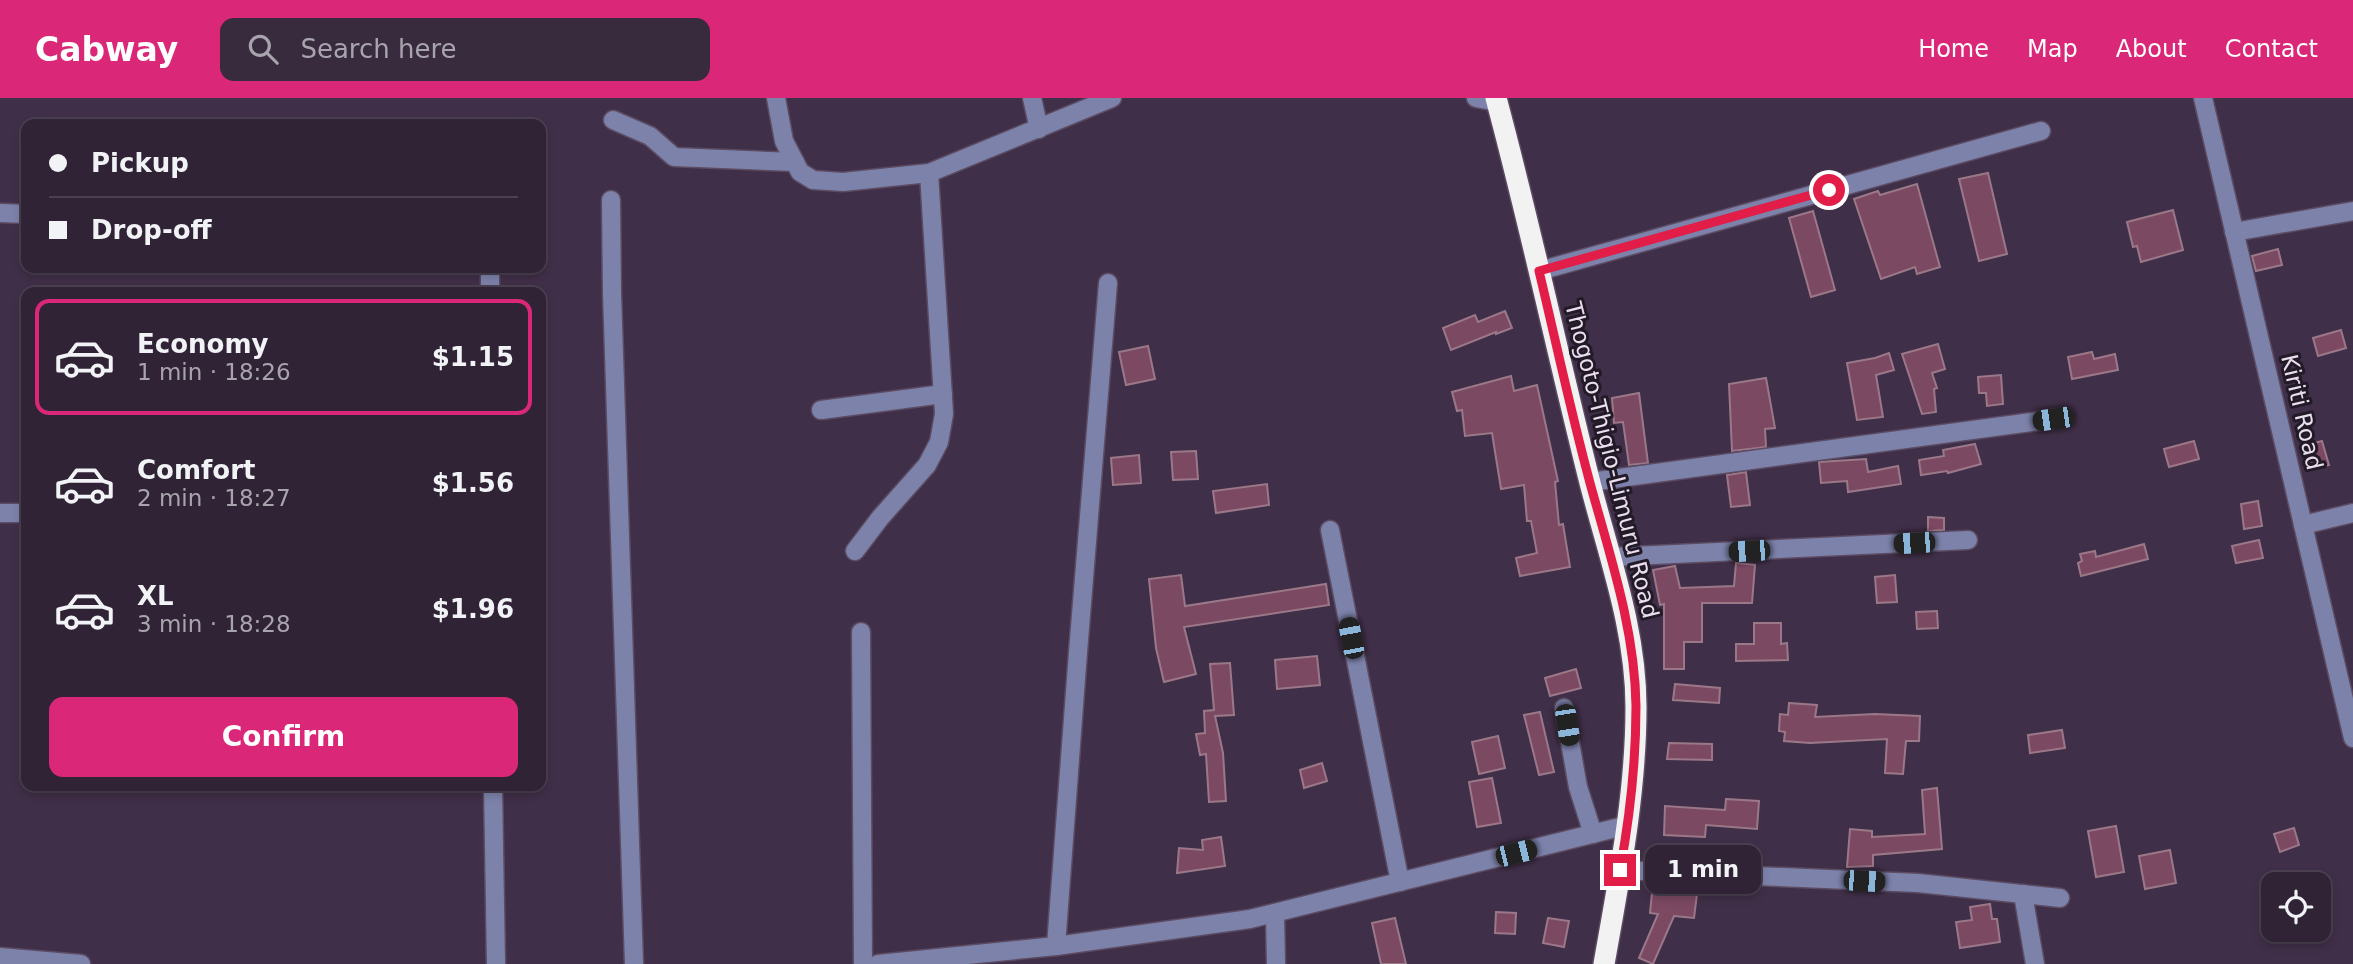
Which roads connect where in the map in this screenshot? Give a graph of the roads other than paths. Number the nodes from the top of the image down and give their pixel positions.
1 (776, 98) edge
2 (1032, 98) edge
3 (1112, 98) edge
4 (2203, 98) edge
5 (1490, 99) edge
6 (613, 120) dead end
7 (1039, 129) junction
8 (2041, 131) dead end
9 (795, 162) junction
10 (929, 173) junction
11 (611, 200) dead end
12 (2353, 211) edge
13 (0, 213) edge
14 (21, 214) edge
15 (2234, 232) junction
16 (1539, 271) junction
17 (1108, 283) dead end
18 (943, 394) junction
19 (821, 410) dead end
20 (2053, 419) dead end
21 (1590, 482) junction
22 (0, 513) edge
23 (21, 513) edge
24 (2353, 513) edge
25 (2303, 525) junction
26 (1330, 530) dead end
27 (1968, 540) dead end
28 (855, 551) dead end
29 (1612, 557) junction
30 (861, 632) dead end
31 (1564, 708) dead end
32 (2353, 738) edge
33 (493, 791) edge
34 (1628, 825) junction
35 (1593, 834) junction
36 (1620, 870) junction
37 (1400, 882) junction
38 (2023, 894) junction
39 (2060, 898) dead end
40 (1275, 914) junction
41 (1056, 946) junction
42 (0, 957) edge
43 (81, 964) edge
44 (496, 964) edge
45 (634, 964) edge
46 (863, 964) edge
47 (878, 964) edge
48 (1276, 964) edge
49 (1604, 964) edge
50 (2035, 964) edge

1 - 9 street
2 - 7 street
3 - 7 street
4 - 15 street, Kiriti Road
5 - 16 highway, Thogoto-Thigio-Limuru Road
6 - 9 street
7 - 10 street
8 - 16 street
9 - 10 street
10 - 18 street
11 - 45 street
12 - 15 street
13 - 14 street
15 - 25 street, Kiriti Road
16 - 21 highway, Thogoto-Thigio-Limuru Road
17 - 41 street
18 - 19 street
18 - 28 street
20 - 21 street
21 - 29 highway, Thogoto-Thigio-Limuru Road
22 - 23 street
24 - 25 street
25 - 32 street, Kiriti Road
26 - 37 street
27 - 29 street
29 - 34 highway, Thogoto-Thigio-Limuru Road
30 - 46 street
31 - 35 street
33 - 44 street
34 - 35 street
34 - 36 highway, Thogoto-Thigio-Limuru Road
35 - 37 street
36 - 38 street
36 - 49 highway, Thogoto-Thigio-Limuru Road
37 - 40 street
38 - 39 street
38 - 50 street
40 - 41 street
40 - 48 street
41 - 47 street
42 - 43 street

